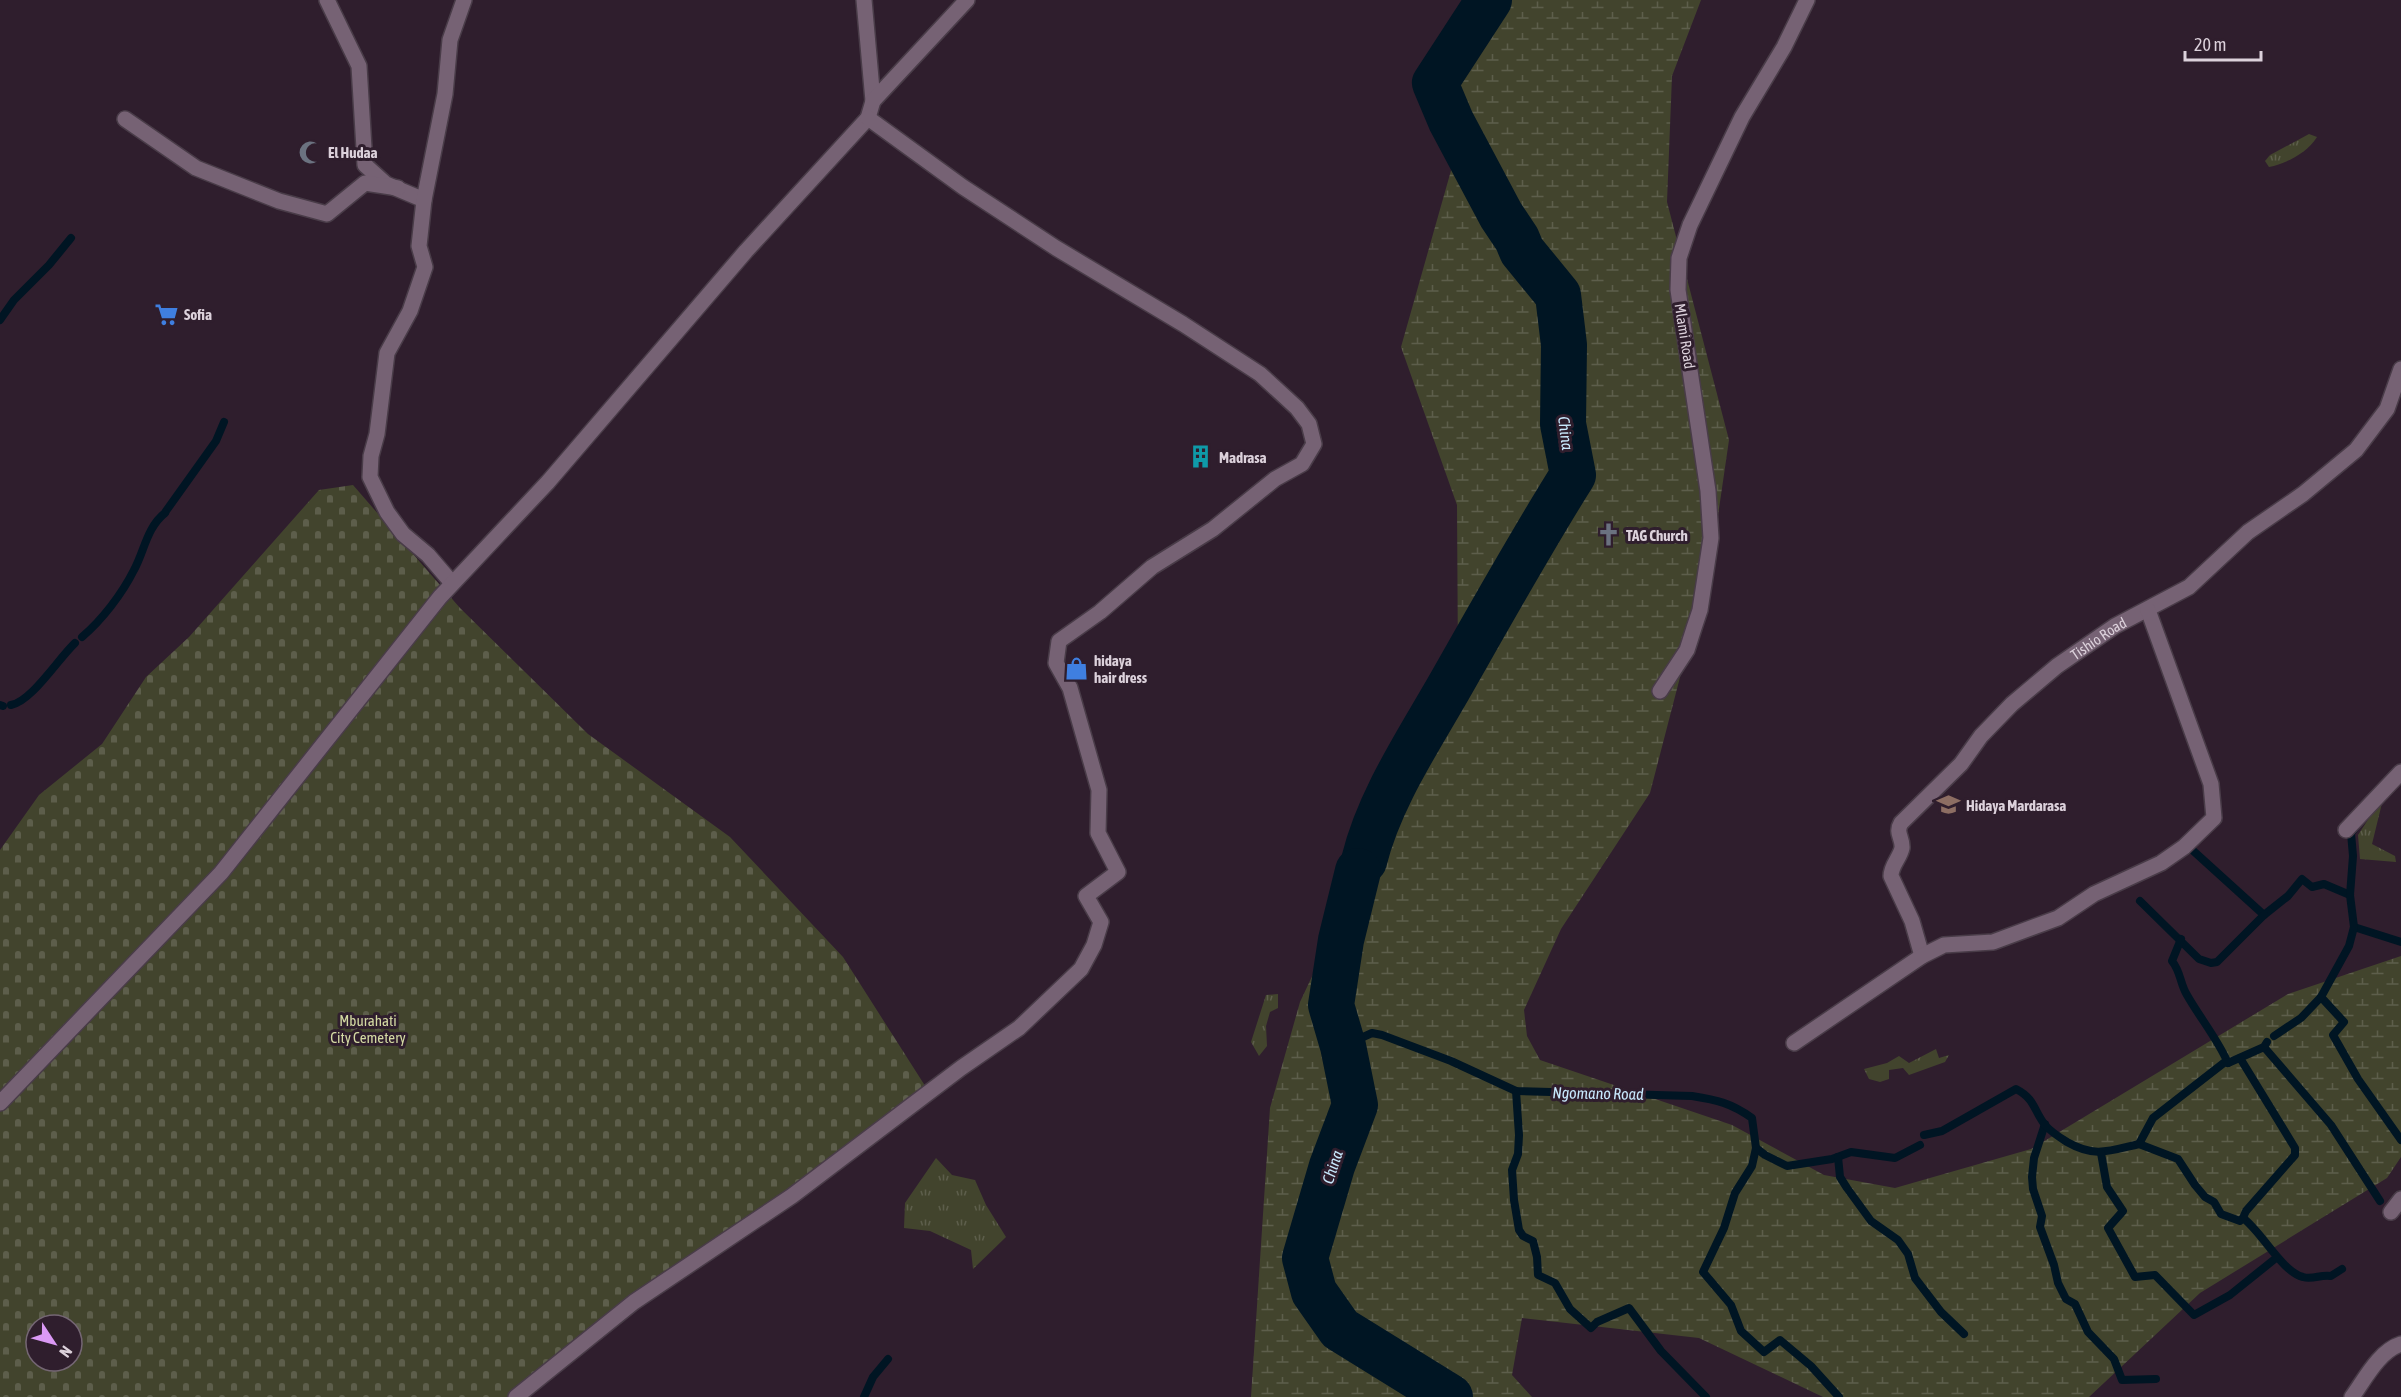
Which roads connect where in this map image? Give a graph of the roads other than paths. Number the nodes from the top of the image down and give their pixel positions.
1 (327, 0) edge
2 (464, 0) edge
3 (864, 0) edge
4 (967, 0) edge
5 (1807, 0) edge
6 (873, 101) junction
7 (868, 118) junction
8 (125, 119) dead end
9 (398, 188) junction
10 (424, 201) junction
11 (2401, 369) edge
12 (452, 583) junction
13 (2148, 610) junction
14 (1660, 691) dead end
15 (2401, 772) edge
16 (2346, 830) dead end
17 (1922, 956) junction
18 (1794, 1043) dead end
19 (0, 1103) edge
20 (2401, 1199) edge
21 (2391, 1212) dead end
22 (2401, 1344) edge
23 (516, 1397) edge
24 (2352, 1397) edge

1 - 9 street
2 - 10 street
3 - 6 street
4 - 6 street
5 - 14 street, Mlami Road
6 - 7 street
7 - 12 street
7 - 23 street
8 - 9 street
9 - 10 street
10 - 12 street
11 - 13 street, Tishio Road
12 - 19 street
13 - 17 street, Tishio Road
13 - 17 street
15 - 16 street
17 - 18 street
20 - 21 street
22 - 24 street

